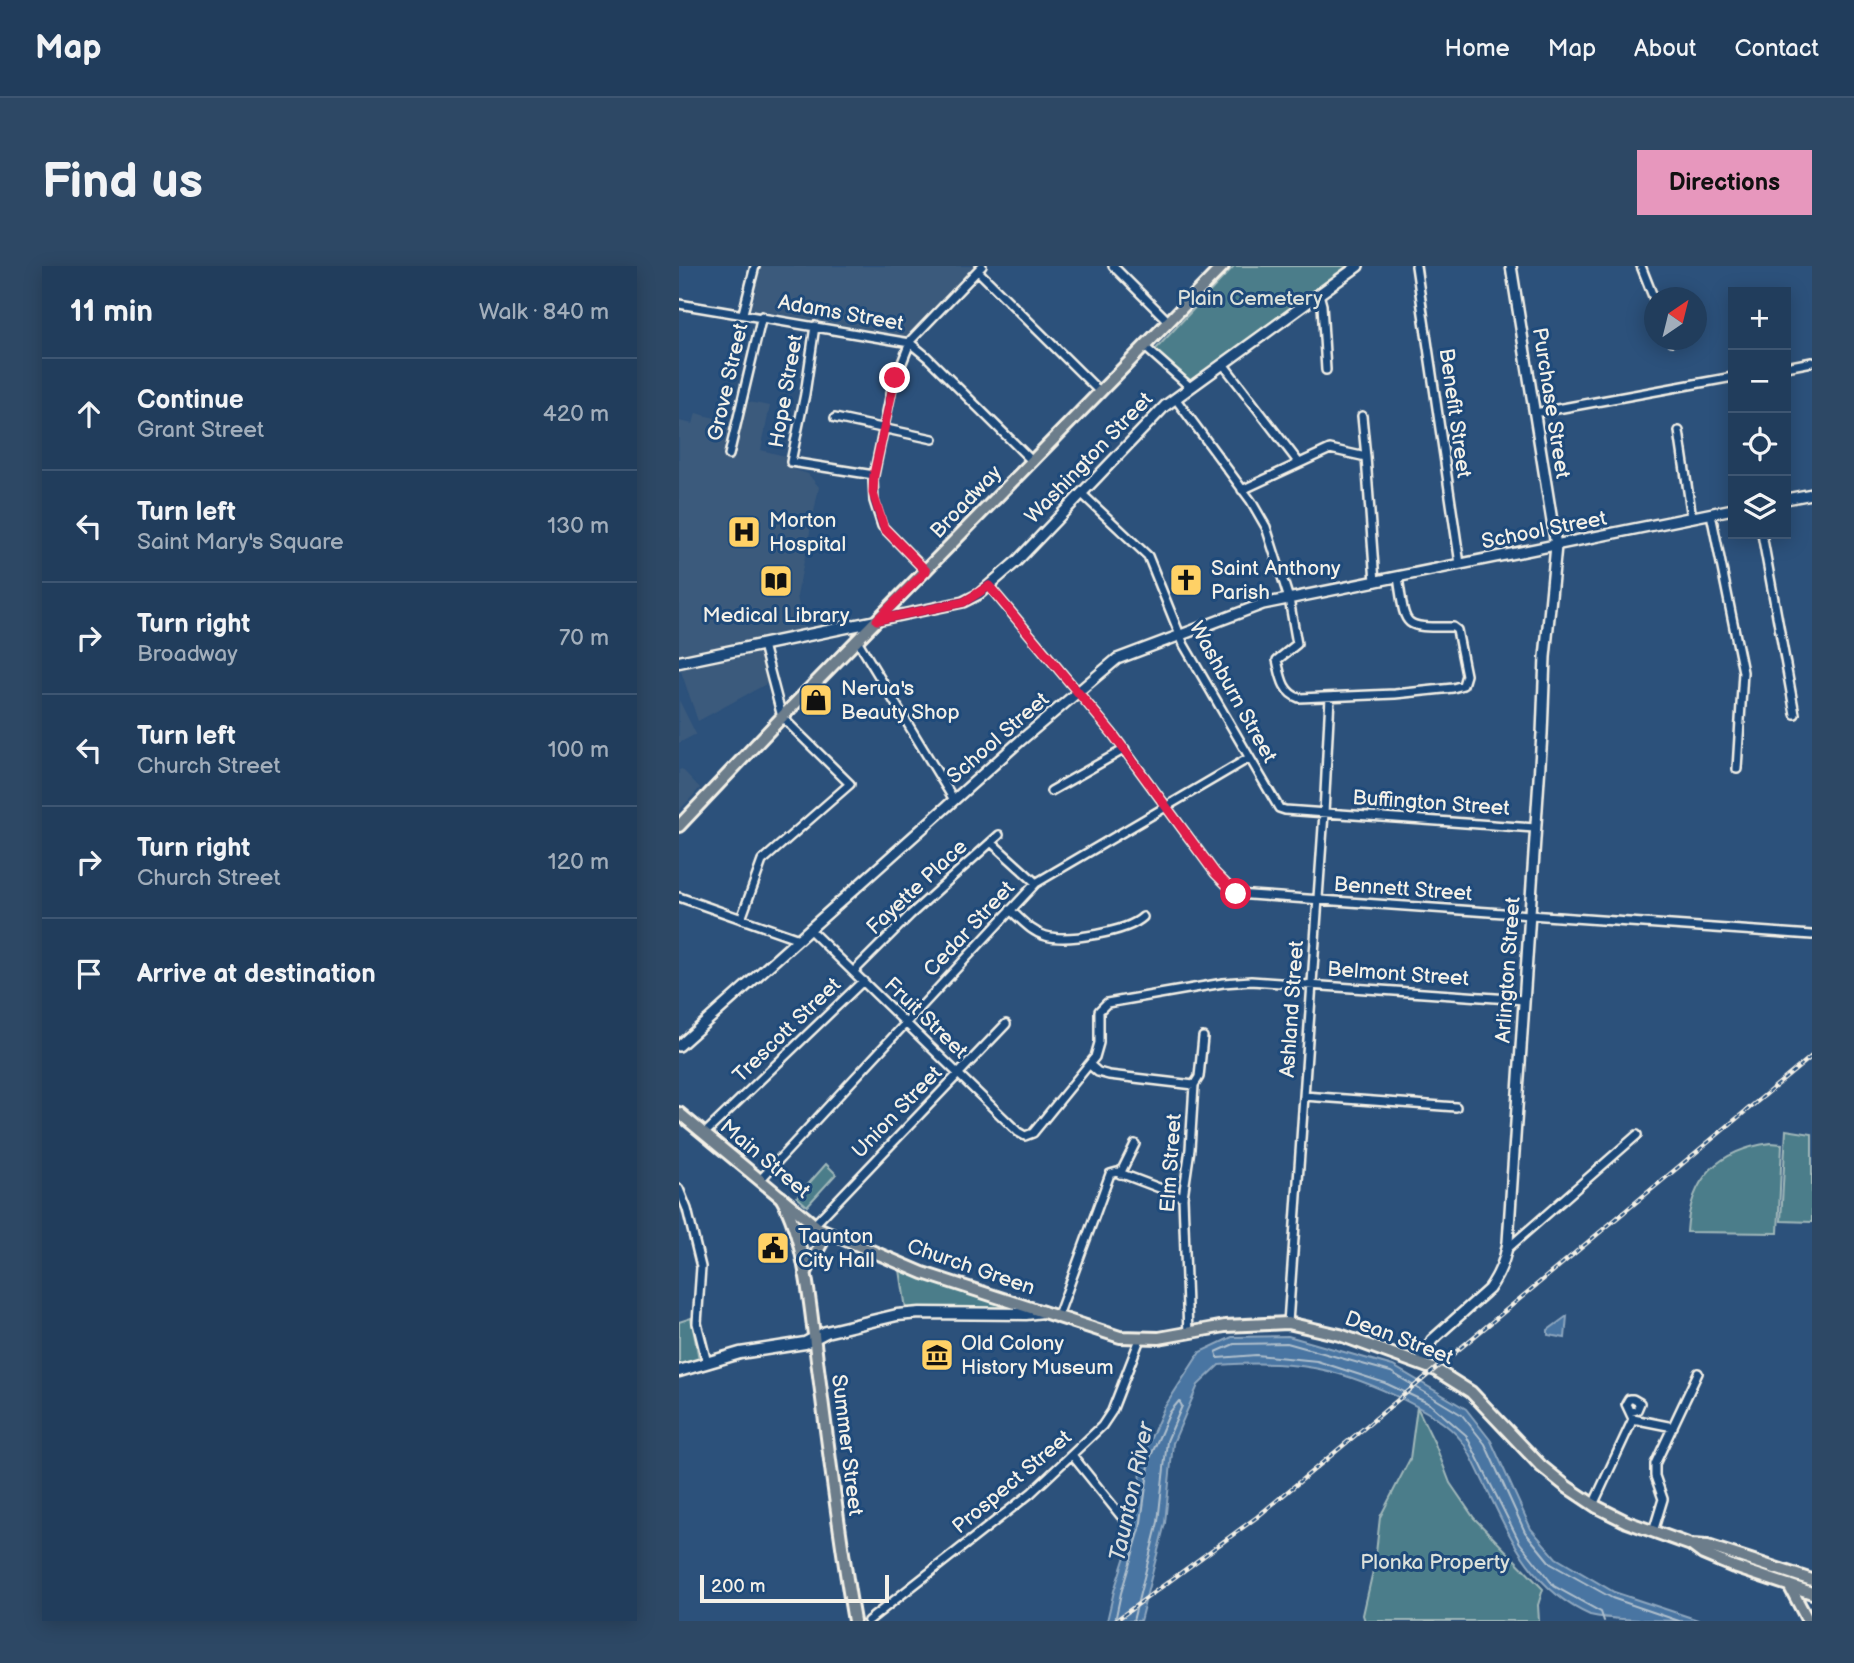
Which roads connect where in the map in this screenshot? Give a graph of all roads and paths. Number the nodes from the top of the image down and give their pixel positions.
1 (755, 266) edge
2 (1112, 266) edge
3 (1223, 266) edge
4 (1358, 266) edge
5 (1416, 266) edge
6 (1510, 266) edge
7 (1641, 266) edge
8 (980, 268) edge
9 (1649, 287) edge
10 (1319, 295) junction
11 (679, 304) edge
12 (743, 313) junction
13 (762, 316) junction
14 (1169, 322) junction
15 (815, 326) junction
16 (910, 343) junction
17 (1145, 346) junction
18 (1812, 362) edge
19 (1223, 364) junction
20 (1791, 367) edge
21 (1326, 370) dead end
22 (1728, 378) edge
23 (1190, 387) junction
24 (1100, 392) junction
25 (1175, 398) junction
26 (1535, 412) junction
27 (1363, 416) dead end
28 (835, 418) dead end
29 (883, 428) junction
30 (1679, 431) dead end
31 (933, 439) dead end
32 (729, 455) dead end
33 (1366, 457) junction
34 (1033, 462) junction
35 (1299, 463) junction
36 (874, 475) junction
37 (1242, 490) junction
38 (1081, 493) junction
39 (1812, 494) edge
40 (1791, 498) edge
41 (1728, 510) edge
42 (1711, 514) junction
43 (1692, 518) junction
44 (1763, 539) edge
45 (1556, 546) junction
46 (1460, 564) junction
47 (926, 571) junction
48 (1398, 577) junction
49 (1375, 582) junction
50 (989, 586) junction
51 (1289, 599) junction
52 (877, 620) junction
53 (1180, 635) junction
54 (857, 640) junction
55 (763, 645) junction
56 (679, 663) edge
57 (1077, 692) junction
58 (1330, 697) junction
59 (1795, 714) dead end
60 (782, 717) junction
61 (1125, 749) junction
62 (1249, 758) junction
63 (1737, 769) dead end
64 (1051, 791) dead end
65 (954, 800) junction
66 (1167, 807) junction
67 (1324, 813) junction
68 (679, 825) edge
69 (1535, 828) junction
70 (999, 835) dead end
71 (991, 842) junction
72 (1036, 883) junction
73 (679, 897) edge
74 (1316, 900) junction
75 (1010, 910) junction
76 (1529, 914) junction
77 (1143, 917) dead end
78 (741, 919) junction
79 (810, 930) junction
80 (1812, 935) edge
81 (799, 939) junction
82 (853, 971) junction
83 (863, 981) junction
84 (1311, 985) junction
85 (1524, 1000) junction
86 (906, 1023) junction
87 (1006, 1024) dead end
88 (1203, 1037) dead end
89 (679, 1045) edge
90 (1090, 1065) junction
91 (958, 1074) junction
92 (1194, 1085) junction
93 (1304, 1097) junction
94 (1456, 1107) dead end
95 (679, 1113) edge
96 (704, 1133) junction
97 (1637, 1135) dead end
98 (1135, 1144) dead end
99 (1120, 1174) junction
100 (760, 1180) junction
101 (679, 1189) edge
102 (780, 1196) junction
103 (1183, 1197) junction
104 (814, 1225) junction
105 (827, 1233) junction
106 (798, 1246) junction
107 (1507, 1249) junction
108 (817, 1252) junction
109 (805, 1274) junction
110 (1043, 1311) junction
111 (1058, 1317) junction
112 (1288, 1323) junction
113 (1188, 1334) junction
114 (814, 1339) junction
115 (1140, 1339) junction
116 (707, 1363) junction
117 (1420, 1364) junction
118 (681, 1371) edge
119 (1698, 1373) dead end
120 (1673, 1427) junction
121 (1072, 1455) junction
122 (1593, 1505) junction
123 (1121, 1516) dead end
124 (1653, 1532) junction
125 (1691, 1545) junction
126 (1812, 1580) edge
127 (1789, 1585) junction
128 (1812, 1593) edge
129 (854, 1621) edge
130 (868, 1621) edge
131 (1808, 1621) edge

1 - 12 street
2 - 14 street
3 - 14 main road, Broadway
4 - 10 street, Washington Street
5 - 46 street, Benefit Street
6 - 26 street, Purchase Street
7 - 9 street
8 - 16 street
8 - 24 street
10 - 19 street, Washington Street
10 - 21 street
11 - 12 street, Adams Street
12 - 13 street, Adams Street
13 - 15 street, Adams Street
13 - 32 street, Grove Street
14 - 17 main road, Broadway
15 - 16 street, Adams Street
15 - 36 street, Hope Street
16 - 29 street
16 - 34 street, Adams Street
17 - 23 street
17 - 24 main road, Broadway
18 - 20 street
19 - 23 street, Washington Street
19 - 35 street
22 - 26 street
23 - 25 street, Washington Street
24 - 34 main road, Broadway
25 - 37 street
25 - 38 street, Washington Street
26 - 45 street, Purchase Street
27 - 33 street
28 - 29 street
29 - 31 street
29 - 36 street
30 - 43 street
33 - 35 street
33 - 49 street
34 - 47 main road, Broadway
35 - 37 street
36 - 47 street
37 - 51 street
38 - 50 street, Washington Street
38 - 53 street, Washburn Street
39 - 40 street
41 - 42 street, School Street
42 - 43 street, School Street
42 - 63 street
43 - 45 street, School Street
44 - 59 street
45 - 46 street, School Street
45 - 69 street, Arlington Street
46 - 48 street, School Street
47 - 52 main road, Broadway
48 - 49 street, School Street
48 - 58 street
49 - 51 street, School Street
50 - 52 street, Washington Street
50 - 57 street, Bennett Street
51 - 53 street, School Street
51 - 58 street
52 - 54 main road, Broadway
52 - 55 main road
53 - 57 street, School Street
53 - 62 street, Washburn Street
54 - 60 main road, Broadway
54 - 65 street
55 - 56 main road
55 - 60 street
57 - 61 street, Bennett Street
57 - 65 street, School Street
58 - 67 street, Ashland Street
60 - 68 main road, Broadway
60 - 78 street
61 - 64 street
61 - 66 street, Bennett Street
62 - 66 street, Cedar Street
62 - 67 street, Washburn Street
65 - 79 street, School Street
66 - 72 street, Cedar Street
66 - 74 street, Bennett Street
67 - 69 street, Buffington Street
67 - 74 street, Ashland Street
69 - 76 street, Arlington Street
70 - 71 street
71 - 72 street, Fayette Place
71 - 82 street, Fayette Place
72 - 75 street, Cedar Street
73 - 78 street
74 - 76 street, Bennett Street
74 - 84 street, Ashland Street
75 - 77 street
75 - 86 street, Cedar Street
76 - 80 street, Bennett Street
76 - 85 street, Arlington Street
78 - 81 street
79 - 81 street, School Street
79 - 82 street, Fruit Street
81 - 89 street, School Street
82 - 83 street, Fruit Street
83 - 86 street, Fruit Street
83 - 96 street, Trescott Street
84 - 85 street, Belmont Street
84 - 90 street, Belmont Street
84 - 93 street, Ashland Street
85 - 107 street, Arlington Street
86 - 91 street, Fruit Street
86 - 100 street, Cedar Street
87 - 91 street, Union Street
88 - 92 street, Elm Street
90 - 91 street, Fruit Street
90 - 92 street
91 - 104 street, Union Street
92 - 103 street, Elm Street
93 - 94 street
93 - 112 street, Ashland Street
95 - 96 main road, Main Street
96 - 100 main road, Main Street
97 - 107 street
98 - 99 street
99 - 103 street
99 - 111 street
100 - 102 main road, Main Street
101 - 116 street
102 - 104 main road, Main Street
102 - 106 main road, Summer Street
103 - 113 street, Elm Street
104 - 105 main road, Main Street
105 - 108 main road
105 - 110 main road, Church Green
106 - 108 main road
106 - 109 main road, Summer Street
107 - 117 street, Arlington Street
108 - 109 main road
109 - 114 main road, Summer Street
110 - 111 main road, Dean Street
110 - 114 main road, Church Green
111 - 115 main road, Dean Street
112 - 113 main road, Dean Street
112 - 117 main road, Dean Street
113 - 115 main road, Dean Street
114 - 116 main road, Church Green
114 - 129 main road, Summer Street
115 - 121 street, Prospect Street
116 - 118 main road, Church Green
117 - 122 main road, Dean Street
119 - 120 street
120 - 122 street
120 - 124 street
121 - 123 street
121 - 130 street, Prospect Street
122 - 124 main road, Dean Street
124 - 125 main road, Dean Street
125 - 126 main road, Dean Street
125 - 127 main road, Dean Street
127 - 128 main road, Dean Street
127 - 131 main road

